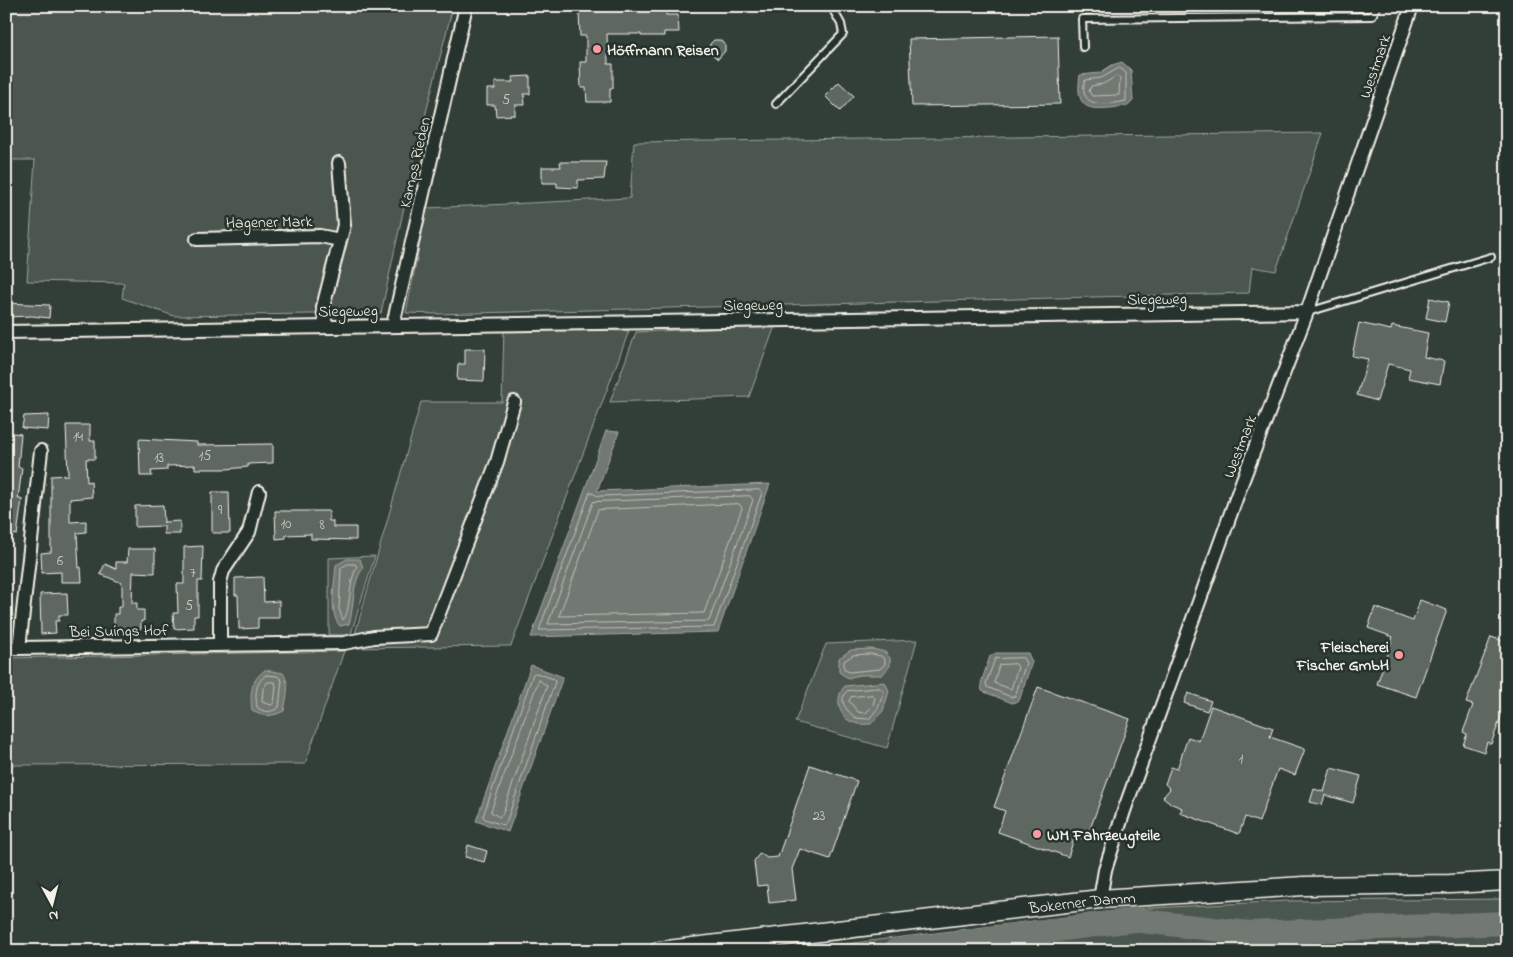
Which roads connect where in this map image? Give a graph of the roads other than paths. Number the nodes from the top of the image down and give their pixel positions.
1 (466, 6) edge
2 (831, 6) edge
3 (1377, 6) edge
4 (1412, 6) edge
5 (1082, 47) dead end
6 (776, 104) dead end
7 (339, 163) dead end
8 (197, 239) dead end
9 (340, 240) junction
10 (1491, 257) dead end
11 (1307, 312) junction
12 (393, 325) junction
13 (326, 327) junction
14 (6, 332) edge
15 (514, 402) dead end
16 (41, 451) dead end
17 (259, 492) dead end
18 (220, 645) junction
19 (13, 648) edge
20 (1507, 881) edge
21 (1100, 899) junction
22 (659, 951) edge

1 - 12 street, Kamps Rieden
2 - 6 lane
3 - 5 lane
4 - 11 street, Westmark
7 - 9 street
8 - 9 street, Hagener Mark
9 - 13 street
10 - 11 lane, Siegeweg
11 - 12 street, Siegeweg
11 - 21 street, Westmark
12 - 13 street, Siegeweg
13 - 14 street, Siegeweg
15 - 18 street, Bei Suings Hof
16 - 19 street
17 - 18 street
18 - 19 street, Bei Suings Hof
20 - 21 main road, Bokerner Damm
21 - 22 main road, Bokerner Damm

